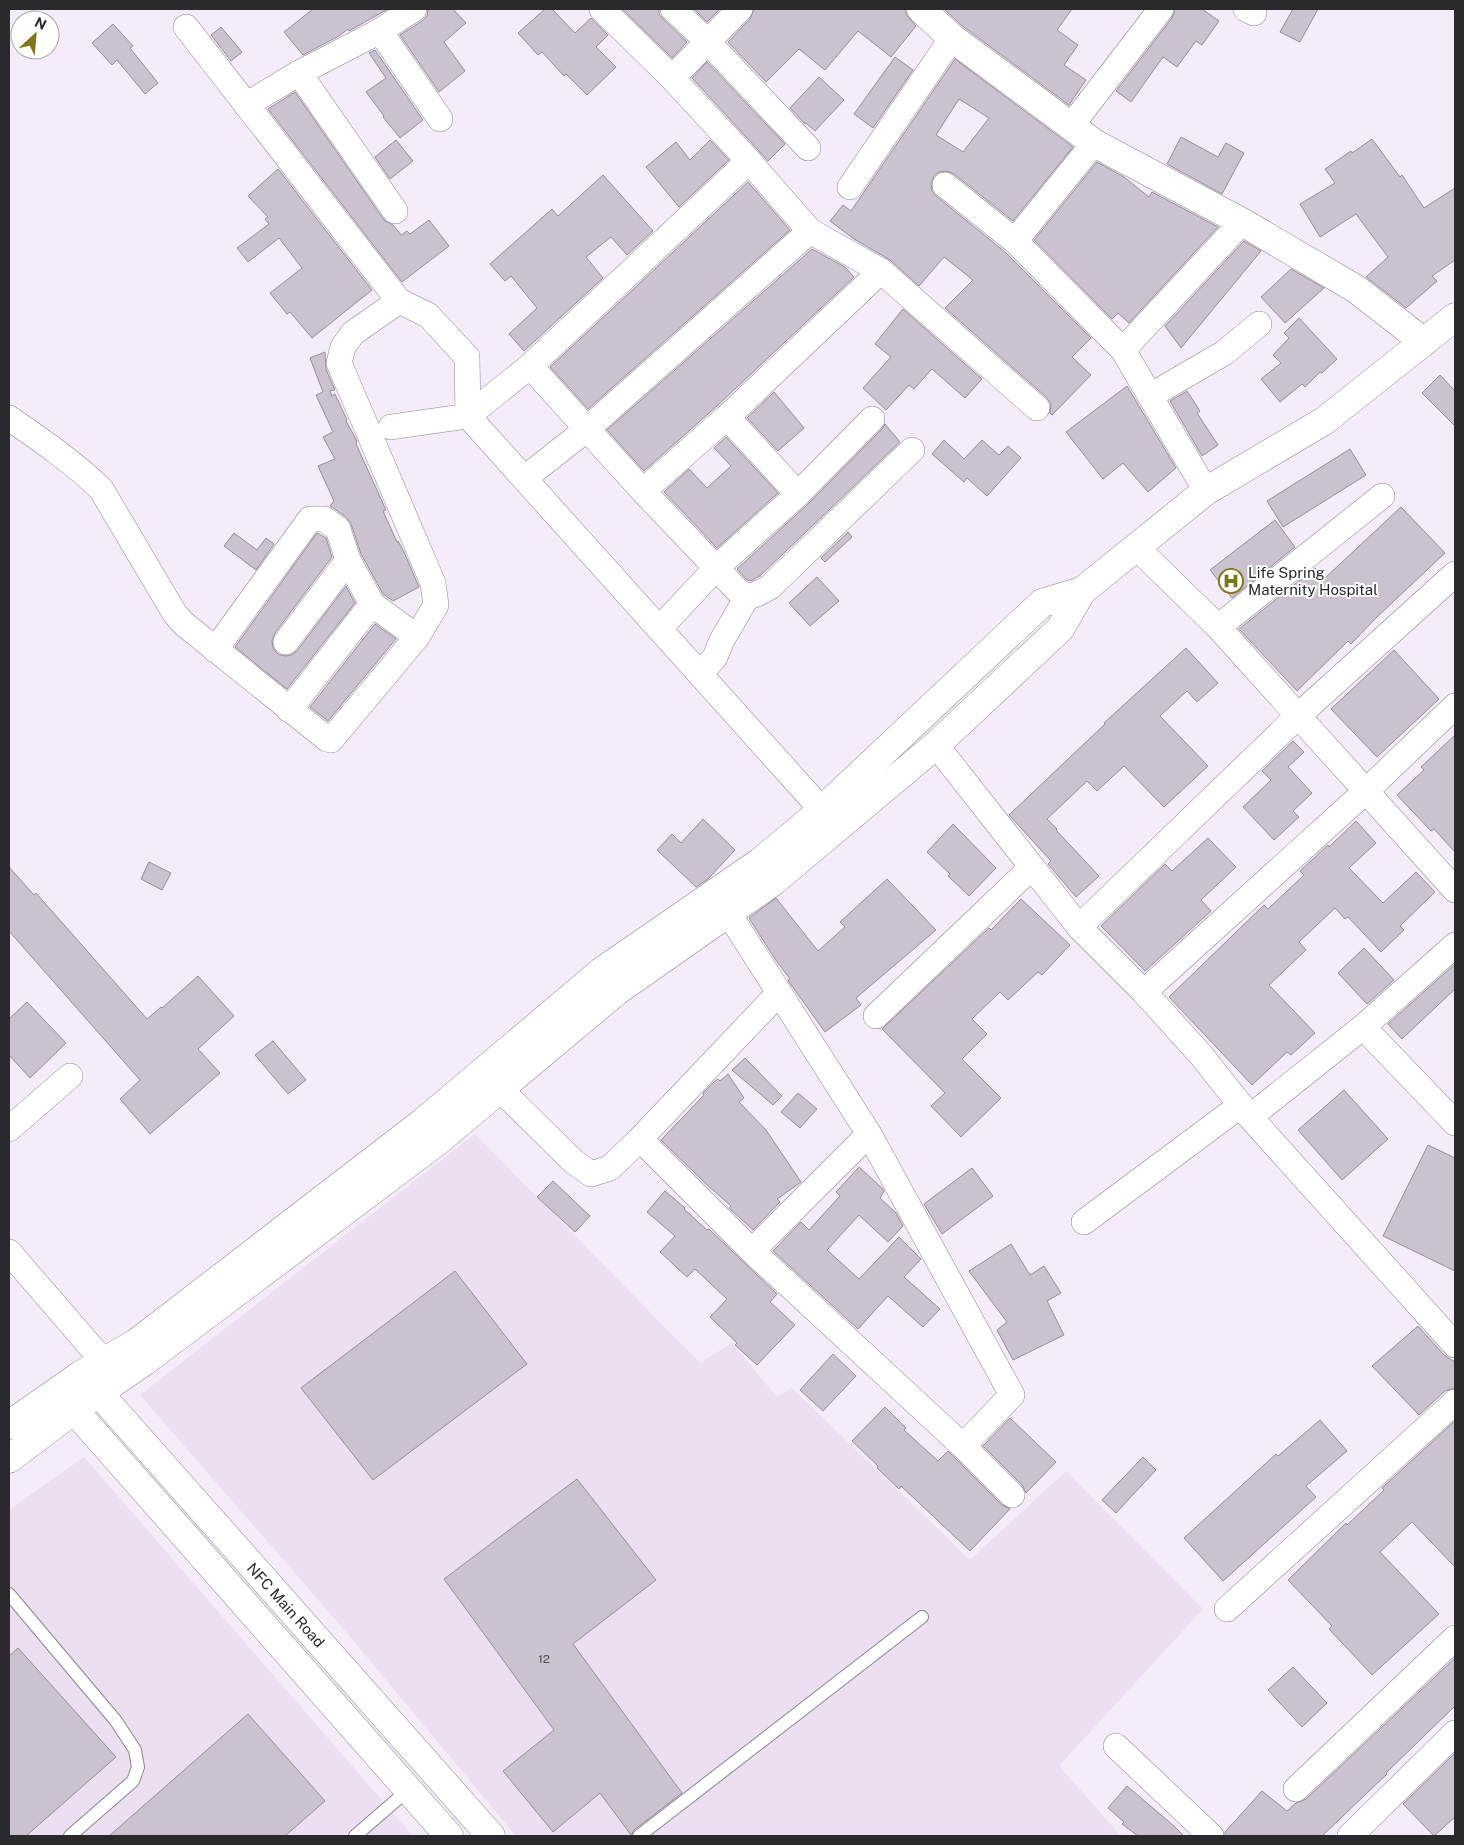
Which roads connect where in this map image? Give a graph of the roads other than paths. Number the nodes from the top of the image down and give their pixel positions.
1 (414, 9) edge
2 (602, 9) edge
3 (673, 9) edge
4 (740, 9) edge
5 (921, 9) edge
6 (1161, 9) edge
7 (186, 27) dead end
8 (380, 31) junction
9 (952, 38) junction
10 (707, 41) junction
11 (299, 73) junction
12 (672, 78) junction
13 (246, 105) junction
14 (440, 119) dead end
15 (1071, 126) junction
16 (1094, 143) junction
17 (808, 148) dead end
18 (749, 161) junction
19 (945, 185) dead end
20 (850, 187) dead end
21 (395, 211) dead end
22 (1242, 222) junction
23 (810, 231) junction
24 (1015, 241) junction
25 (881, 271) junction
26 (399, 301) junction
27 (1455, 317) edge
28 (1259, 324) dead end
29 (1424, 342) junction
30 (1123, 350) junction
31 (530, 366) junction
32 (1150, 396) junction
33 (1037, 408) dead end
34 (468, 416) junction
35 (727, 417) junction
36 (9, 418) edge
37 (872, 419) dead end
38 (391, 426) dead end
39 (586, 429) junction
40 (912, 450) dead end
41 (524, 478) junction
42 (643, 491) junction
43 (1206, 491) junction
44 (798, 494) junction
45 (1382, 496) dead end
46 (1136, 547) junction
47 (348, 560) junction
48 (716, 568) junction
49 (1455, 574) edge
50 (1082, 591) junction
51 (747, 597) junction
52 (372, 604) junction
53 (1218, 627) junction
54 (660, 628) junction
55 (417, 637) junction
56 (286, 642) dead end
57 (215, 650) junction
58 (700, 674) junction
59 (1455, 706) edge
60 (289, 710) junction
61 (1299, 715) junction
62 (936, 745) junction
63 (1366, 791) junction
64 (822, 810) junction
65 (1031, 868) junction
66 (1455, 890) edge
67 (729, 914) junction
68 (1078, 927) junction
69 (1455, 945) edge
70 (1144, 992) junction
71 (778, 994) junction
72 (876, 1016) dead end
73 (1363, 1027) junction
74 (70, 1076) dead end
75 (501, 1090) junction
76 (1246, 1111) junction
77 (1455, 1122) edge
78 (9, 1129) edge
79 (869, 1134) junction
80 (640, 1139) junction
81 (1084, 1222) dead end
82 (752, 1251) junction
83 (9, 1252) edge
84 (1455, 1345) edge
85 (94, 1376) junction
86 (66, 1400) junction
87 (1455, 1402) edge
88 (9, 1425) edge
89 (962, 1446) junction
90 (9, 1459) edge
91 (1012, 1495) dead end
92 (9, 1594) edge
93 (1227, 1609) dead end
94 (922, 1617) dead end
95 (1455, 1638) edge
96 (1455, 1733) edge
97 (1116, 1746) dead end
98 (1296, 1789) dead end
99 (408, 1790) junction
100 (70, 1836) edge
101 (355, 1836) edge
102 (448, 1836) edge
103 (491, 1836) edge
104 (639, 1836) edge
105 (1211, 1836) edge
106 (1350, 1836) edge

1 - 8 street
2 - 12 street
3 - 10 street
4 - 10 street
5 - 9 main road
6 - 15 street
7 - 13 street
8 - 11 street
8 - 14 street
9 - 15 main road
9 - 20 street
10 - 12 street
10 - 17 street
11 - 13 street
11 - 21 street
12 - 18 street
13 - 26 street
15 - 16 main road
16 - 22 main road
16 - 24 street
18 - 23 street
18 - 31 street
19 - 24 street
22 - 29 main road
22 - 30 street
23 - 25 street
23 - 39 street
24 - 30 street
25 - 33 street
25 - 35 street
26 - 34 street
26 - 55 street
27 - 29 main road
28 - 32 street
29 - 43 main road
30 - 32 street
31 - 34 street
31 - 39 street
32 - 43 street
34 - 38 street
34 - 41 street
35 - 42 street
35 - 44 street
36 - 57 street
37 - 44 street
39 - 41 street
39 - 42 street
40 - 51 street
41 - 54 street
42 - 48 street
43 - 46 main road
44 - 48 street
45 - 53 street
46 - 50 main road
46 - 53 street
47 - 52 street
47 - 56 street
47 - 57 street
48 - 51 street
48 - 54 street
49 - 61 street
50 - 62 main road
50 - 64 main road
51 - 58 street
52 - 55 street
52 - 60 street
53 - 61 street
54 - 58 street
55 - 60 street
57 - 60 street
58 - 64 street
59 - 63 street
61 - 63 street
61 - 68 street
62 - 65 street
62 - 67 main road
63 - 66 street
63 - 70 street
64 - 85 main road
65 - 68 street
65 - 72 street
67 - 71 street
67 - 75 main road
68 - 70 street
69 - 73 street
70 - 76 street
71 - 79 street
71 - 80 street
73 - 76 street
73 - 77 street
74 - 78 street
75 - 80 street
75 - 85 main road
76 - 81 street
76 - 84 street
79 - 82 street
79 - 89 street
80 - 82 street
82 - 89 street
83 - 85 street
85 - 86 main road
85 - 103 main road, NFC Main Road
86 - 88 main road
86 - 90 main road
86 - 99 main road, NFC Main Road
87 - 93 street
89 - 91 street
92 - 100 lane
94 - 104 lane
95 - 98 street
96 - 106 street
97 - 105 street
99 - 101 lane
99 - 102 main road, NFC Main Road

